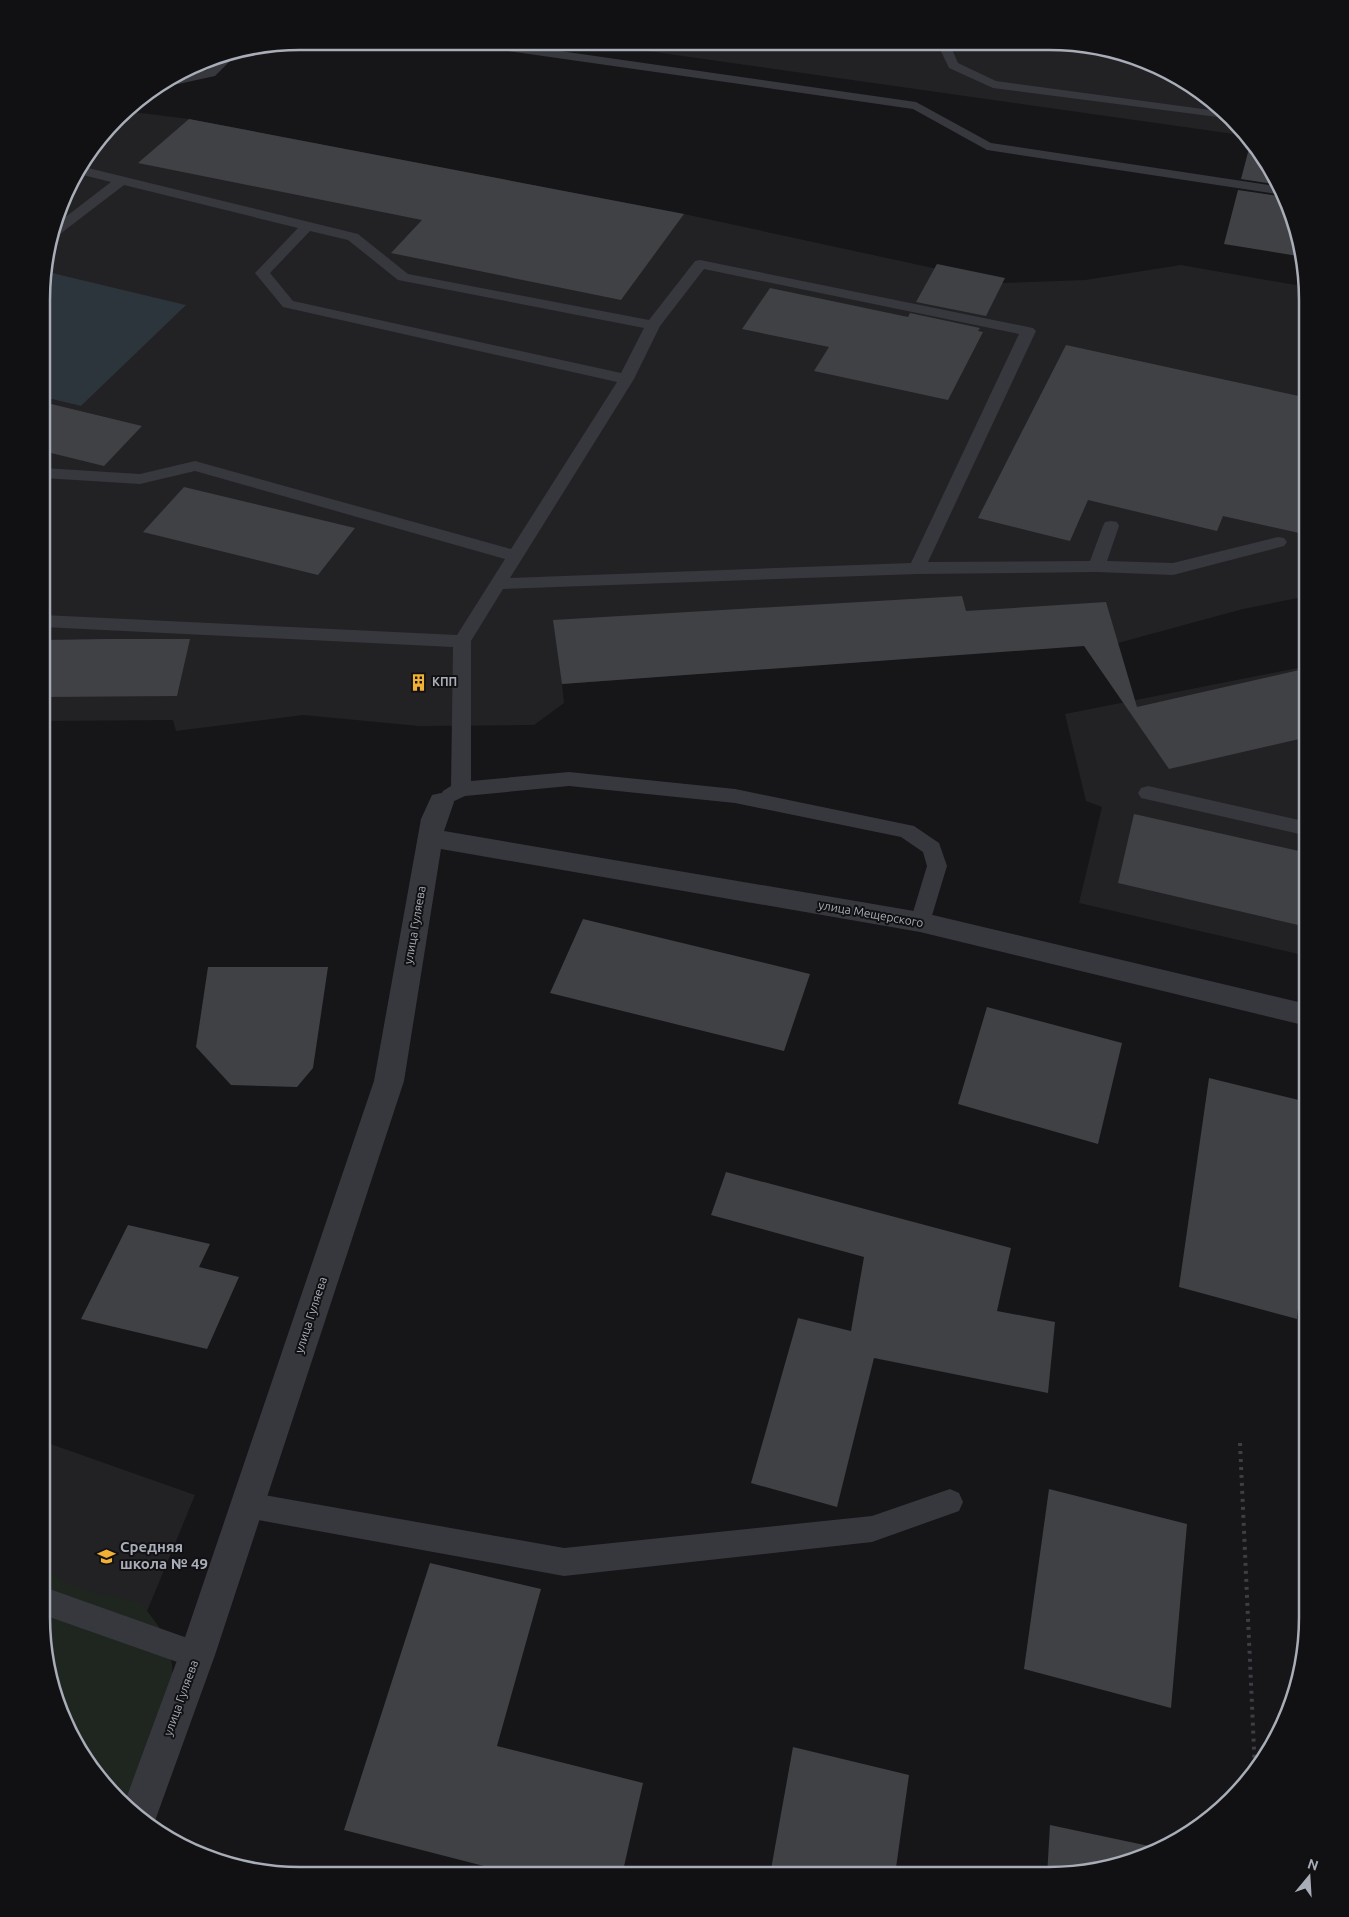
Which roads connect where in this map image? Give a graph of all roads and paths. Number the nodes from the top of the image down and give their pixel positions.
1 (529, 50) edge
2 (946, 50) edge
3 (223, 62) edge
4 (183, 79) edge
5 (1217, 114) edge
6 (86, 171) edge
7 (122, 180) junction
8 (1273, 190) edge
9 (61, 226) edge
10 (307, 226) junction
11 (653, 326) junction
12 (626, 379) junction
13 (50, 473) edge
14 (1111, 526) dead end
15 (1278, 542) dead end
16 (515, 556) junction
17 (1097, 566) junction
18 (917, 568) junction
19 (498, 584) junction
20 (50, 621) edge
21 (462, 641) junction
22 (1148, 792) dead end
23 (451, 795) junction
24 (1299, 827) edge
25 (430, 838) junction
26 (920, 922) junction
27 (1299, 1013) edge
28 (1240, 1443) dead end
29 (950, 1502) dead end
30 (247, 1505) junction
31 (50, 1603) edge
32 (196, 1655) junction
33 (1254, 1759) edge
34 (141, 1809) edge

1 - 8 lane
2 - 5 lane
3 - 4 lane
6 - 7 lane
7 - 9 lane
7 - 10 lane
10 - 11 lane
10 - 12 lane
11 - 12 lane
11 - 18 lane
12 - 16 lane
13 - 16 lane
14 - 17 lane
15 - 17 lane
16 - 19 lane
17 - 18 lane
18 - 19 lane
19 - 21 lane
20 - 21 lane
21 - 23 lane
22 - 24 lane
23 - 25 street, улица Гуляева
23 - 26 lane
25 - 26 street, улица Мещерского
25 - 30 street, улица Гуляева
26 - 27 street, улица Мещерского
28 - 33 path
29 - 30 lane
30 - 32 street, улица Гуляева
31 - 32 lane
32 - 34 street, улица Гуляева

